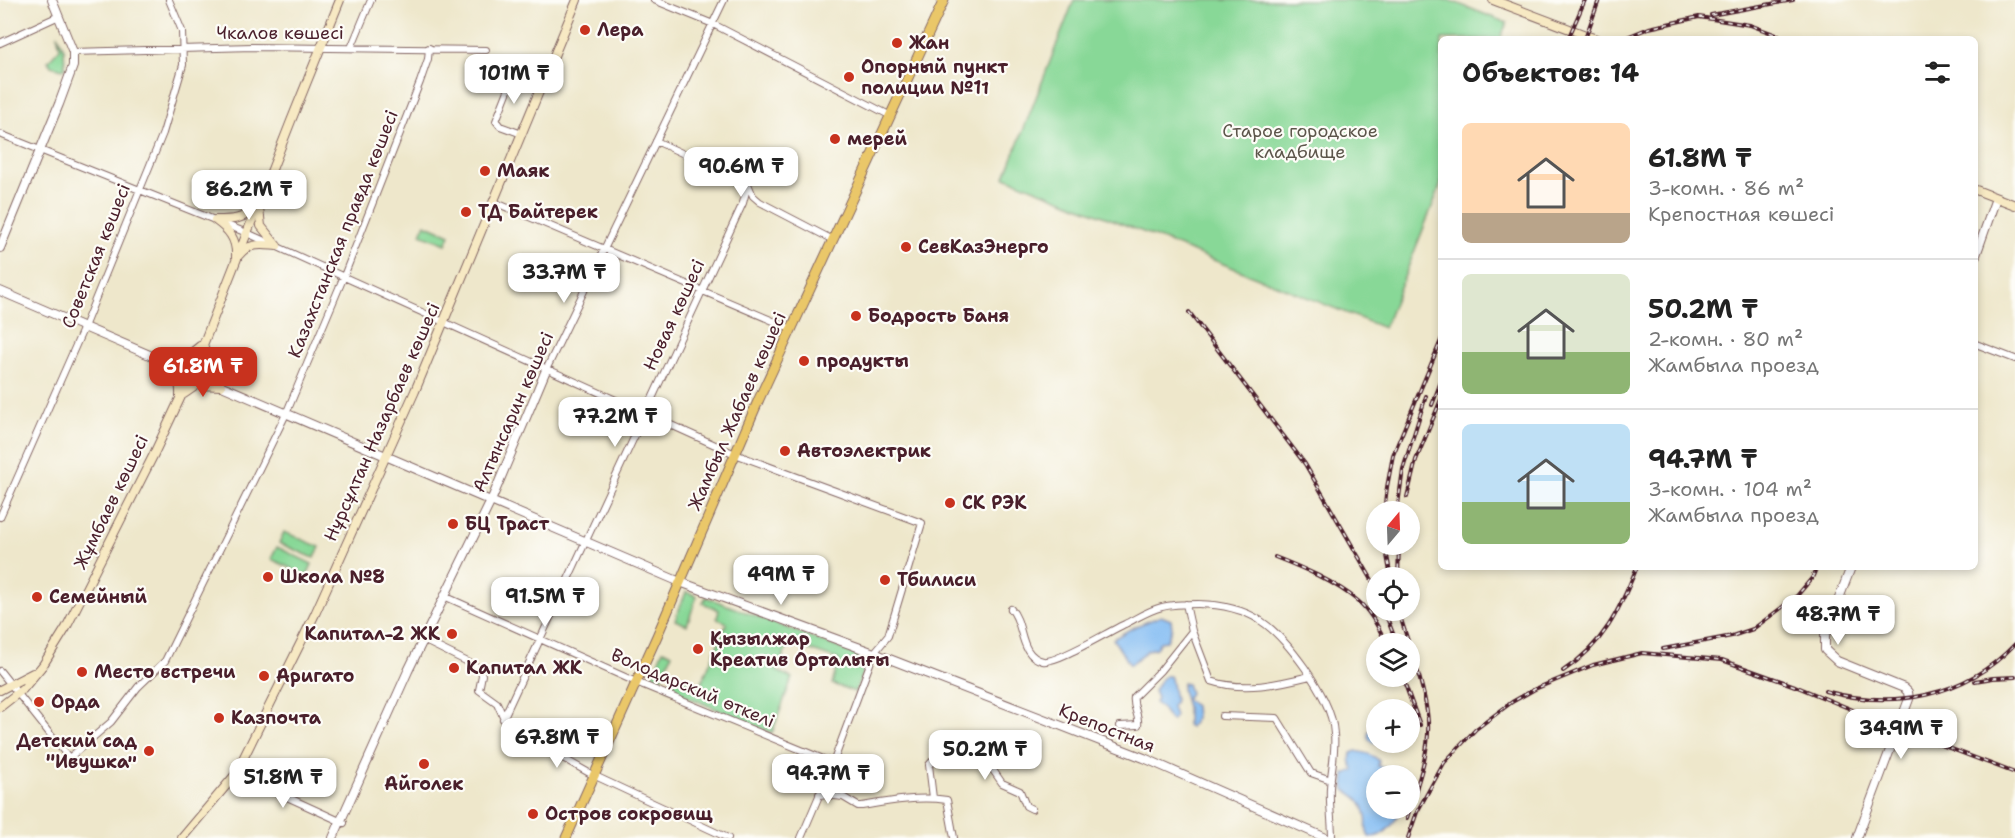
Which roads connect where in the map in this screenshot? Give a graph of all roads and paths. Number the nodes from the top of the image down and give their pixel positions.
1 (52, 0) edge
2 (169, 0) edge
3 (340, 0) edge
4 (371, 0) edge
5 (577, 0) edge
6 (654, 0) edge
7 (724, 0) edge
8 (1493, 0) edge
9 (940, 1) edge
10 (59, 16) junction
11 (713, 24) junction
12 (1588, 36) edge
13 (0, 43) edge
14 (184, 48) junction
15 (321, 48) junction
16 (351, 48) junction
17 (429, 48) junction
18 (486, 50) dead end
19 (73, 52) junction
20 (515, 73) dead end
21 (891, 116) junction
22 (0, 134) edge
23 (522, 134) junction
24 (656, 141) junction
25 (41, 150) junction
26 (748, 184) junction
27 (140, 188) junction
28 (1978, 191) edge
29 (1996, 198) junction
30 (259, 201) junction
31 (494, 202) junction
32 (2015, 205) edge
33 (215, 220) junction
34 (247, 233) junction
35 (833, 240) junction
36 (277, 246) junction
37 (0, 249) edge
38 (604, 249) junction
39 (1978, 249) edge
40 (236, 261) junction
41 (344, 276) junction
42 (702, 290) junction
43 (0, 291) edge
44 (443, 324) junction
45 (84, 327) junction
46 (792, 329) junction
47 (204, 342) junction
48 (1978, 345) edge
49 (2015, 359) edge
50 (161, 360) junction
51 (546, 370) junction
52 (192, 373) junction
53 (222, 386) junction
54 (180, 399) junction
55 (286, 414) junction
56 (644, 414) junction
57 (735, 454) junction
58 (386, 457) junction
59 (490, 501) junction
60 (0, 518) edge
61 (585, 542) junction
62 (1850, 570) edge
63 (680, 582) junction
64 (444, 596) junction
65 (1186, 604) junction
66 (1011, 609) dead end
67 (1192, 631) junction
68 (541, 639) junction
69 (423, 640) junction
70 (874, 653) junction
71 (43, 665) junction
72 (0, 671) edge
73 (1310, 676) junction
74 (636, 682) junction
75 (11, 685) junction
76 (0, 690) edge
77 (17, 693) junction
78 (0, 706) edge
79 (1222, 716) dead end
80 (503, 719) junction
81 (1120, 726) dead end
82 (833, 763) junction
83 (239, 767) junction
84 (594, 775) junction
85 (1331, 780) junction
86 (819, 794) junction
87 (933, 798) junction
88 (1032, 809) dead end
89 (342, 822) junction
90 (182, 838) edge
91 (333, 838) edge
92 (566, 838) edge
93 (728, 838) edge
94 (801, 838) edge
95 (954, 838) edge
96 (1326, 838) edge
97 (1332, 838) edge
98 (1857, 838) edge

1 - 10 street
2 - 14 street, Советская көшесі
3 - 15 main road, Жұмбаев көшесі
4 - 16 street
5 - 23 main road, Нұрсұлтан Назарбаев көшесі
6 - 11 street
7 - 11 street, Алтынсарин көшесі
8 - 12 main road
9 - 21 main road, Жамбыл Жабаев көшесі
10 - 13 street
10 - 19 street
11 - 21 street
11 - 24 street, Алтынсарин көшесі
14 - 15 street, Чкалов көшесі
14 - 19 street, Чкалов көшесі
14 - 27 street, Советская көшесі
15 - 16 street, Чкалов көшесі
15 - 30 main road, Жұмбаев көшесі
16 - 17 street, Чкалов көшесі
17 - 18 street, Чкалов көшесі
17 - 41 street, Казахстанская правда көшесі
19 - 25 street
20 - 23 street
21 - 35 main road, Жамбыл Жабаев көшесі
22 - 25 street
23 - 31 main road, Нұрсұлтан Назарбаев көшесі
24 - 26 street
24 - 38 street, Алтынсарин көшесі
25 - 27 street
25 - 37 street
26 - 35 street
26 - 42 street, Новая көшесі
27 - 33 street
27 - 45 street, Советская көшесі
28 - 29 main road
29 - 32 main road
29 - 39 street
30 - 33 main road
30 - 34 main road, Жұмбаев көшесі
30 - 36 main road
31 - 38 street
31 - 44 main road, Нұрсұлтан Назарбаев көшесі
33 - 34 street
33 - 40 main road
34 - 36 street
34 - 40 main road, Жұмбаев көшесі
35 - 46 main road, Жамбыл Жабаев көшесі
36 - 40 main road
36 - 41 street
38 - 42 street
38 - 51 street, Алтынсарин көшесі
40 - 47 main road, Жұмбаев көшесі
41 - 44 street
41 - 55 street, Казахстанская правда көшесі
42 - 46 street
42 - 56 street, Новая көшесі
43 - 45 street, Крепостная
44 - 51 street
44 - 58 main road, Нұрсұлтан Назарбаев көшесі
45 - 50 street, Крепостная
45 - 60 street, Советская көшесі
46 - 57 main road, Жамбыл Жабаев көшесі
47 - 50 main road
47 - 52 main road, Жұмбаев көшесі
47 - 53 main road
48 - 49 street
50 - 52 street, Крепостная
50 - 54 main road
51 - 56 street
51 - 59 street, Алтынсарин көшесі
52 - 53 street, Крепостная
52 - 54 main road, Жұмбаев көшесі
53 - 54 main road
53 - 55 street, Крепостная
54 - 71 main road, Жұмбаев көшесі
55 - 58 street, Крепостная
55 - 77 street, Казахстанская правда көшесі
56 - 57 street
56 - 61 street, Новая көшесі
57 - 63 main road, Жамбыл Жабаев көшесі
57 - 70 street
58 - 59 street, Крепостная
58 - 83 main road, Нұрсұлтан Назарбаев көшесі
59 - 61 street, Крепостная
59 - 64 street, Алтынсарин көшесі
61 - 63 street, Крепостная
61 - 68 street, Новая көшесі
62 - 98 street
63 - 70 street, Крепостная
63 - 74 main road, Жамбыл Жабаев көшесі
64 - 68 street, Володарский өткелі
64 - 69 street, Алтынсарин көшесі
65 - 66 street
65 - 67 street
65 - 73 street
67 - 73 street
67 - 81 street
68 - 74 street, Володарский өткелі
68 - 80 street, Новая көшесі
69 - 80 street
69 - 89 street, Алтынсарин көшесі
70 - 82 street
70 - 96 street, Крепостная
71 - 75 main road, Жұмбаев көшесі
71 - 77 main road, Жұмбаев көшесі
72 - 75 street
73 - 85 street
74 - 82 street, Володарский өткелі
74 - 84 main road, Жамбыл Жабаев көшесі
75 - 76 main road, Жұмбаев көшесі
75 - 77 street
77 - 78 main road, Жұмбаев көшесі
79 - 85 street
80 - 84 street
82 - 86 street
83 - 89 street
83 - 90 main road, Нұрсұлтан Назарбаев көшесі
84 - 92 main road, Жамбыл Жабаев көшесі
84 - 93 street
85 - 97 street
86 - 87 street
86 - 94 street
87 - 88 street
87 - 95 street
89 - 91 street, Алтынсарин көшесі

